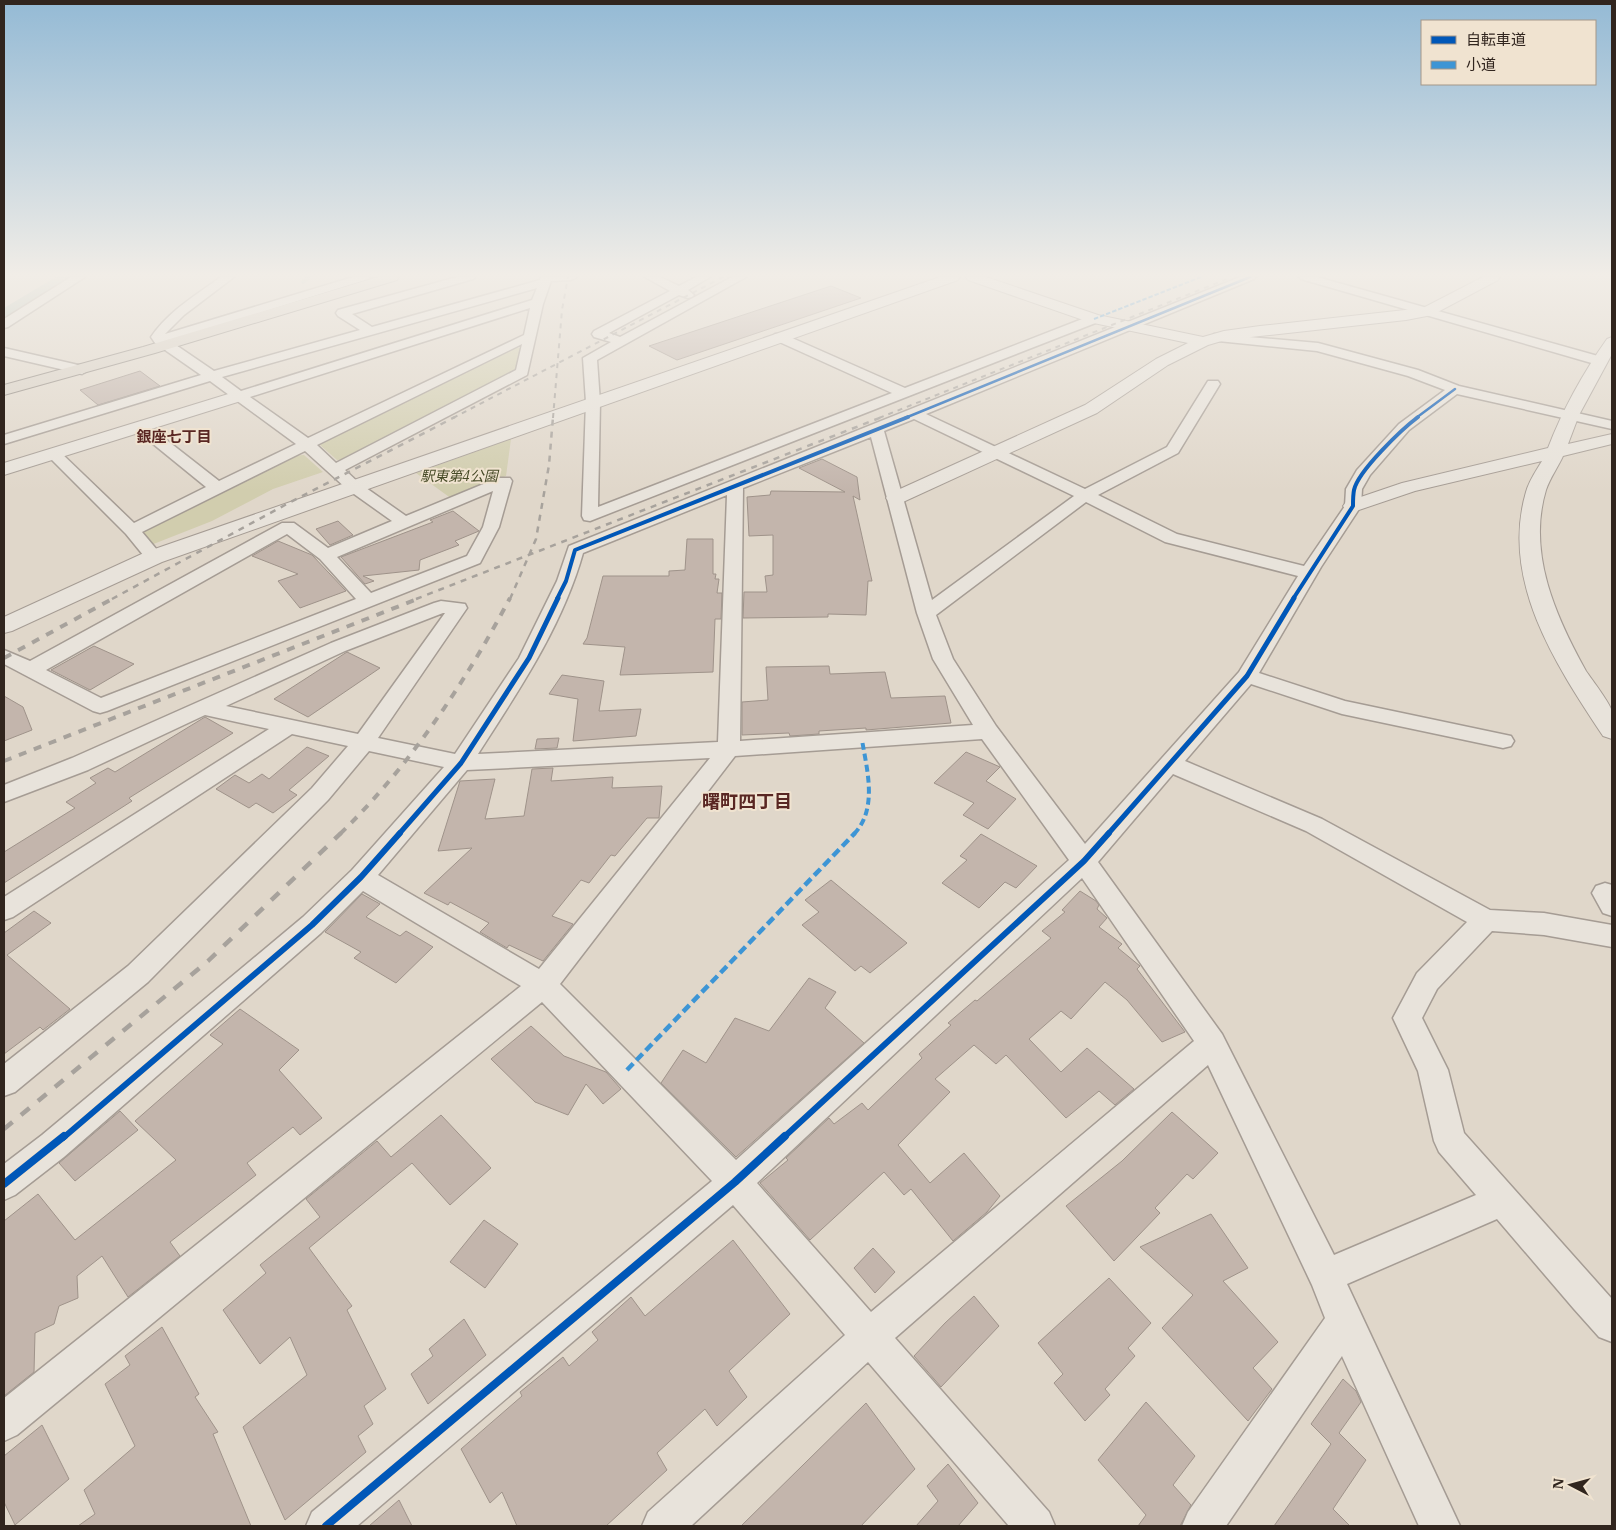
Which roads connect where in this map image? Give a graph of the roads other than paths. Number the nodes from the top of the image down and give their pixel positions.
1 (145, 348) edge
2 (173, 348) edge
3 (309, 348) edge
4 (388, 348) edge
5 (501, 348) edge
6 (526, 348) edge
7 (608, 348) edge
8 (746, 348) edge
9 (804, 348) edge
10 (1019, 348) edge
11 (1074, 348) edge
12 (1192, 348) edge
13 (1323, 348) edge
14 (1556, 348) edge
15 (1608, 348) edge
16 (4, 352) edge
17 (1600, 361) junction
18 (82, 370) junction
19 (212, 376) junction
20 (1213, 384) dead end
21 (1454, 389) junction
22 (4, 390) edge
23 (904, 393) junction
24 (238, 396) junction
25 (593, 402) junction
26 (914, 414) junction
27 (1570, 416) junction
28 (1612, 425) edge
29 (141, 427) junction
30 (876, 429) junction
31 (1612, 439) edge
32 (4, 440) edge
33 (305, 443) junction
34 (1556, 452) junction
35 (996, 453) junction
36 (54, 454) junction
37 (4, 469) edge
38 (334, 470) junction
39 (353, 486) junction
40 (735, 487) junction
41 (217, 488) junction
42 (1085, 494) junction
43 (896, 498) junction
44 (1353, 506) junction
45 (404, 522) junction
46 (132, 530) junction
47 (326, 555) junction
48 (154, 557) junction
49 (1309, 573) junction
50 (368, 600) junction
51 (926, 613) junction
52 (4, 626) edge
53 (4, 656) edge
54 (30, 670) junction
55 (1247, 676) junction
56 (203, 708) junction
57 (288, 727) junction
58 (1612, 730) edge
59 (988, 731) junction
60 (1503, 741) dead end
61 (363, 743) junction
62 (729, 749) junction
63 (460, 763) junction
64 (1170, 764) junction
65 (4, 794) edge
66 (1084, 860) junction
67 (361, 878) junction
68 (4, 910) edge
69 (1486, 920) junction
70 (1612, 936) edge
71 (543, 985) junction
72 (1212, 1043) junction
73 (4, 1082) edge
74 (735, 1182) junction
75 (4, 1184) edge
76 (1503, 1200) junction
77 (1326, 1276) junction
78 (1344, 1322) junction
79 (1612, 1324) edge
80 (870, 1336) junction
81 (4, 1422) edge
82 (326, 1526) edge
83 (662, 1526) edge
84 (1035, 1526) edge
85 (1202, 1526) edge
86 (1440, 1526) edge

1 - 18 highway
2 - 19 street
3 - 19 street
4 - 24 street
5 - 33 street
6 - 38 street
7 - 25 street
8 - 25 street
9 - 23 street
10 - 23 street
11 - 26 street
12 - 35 street
13 - 21 street
14 - 17 street
15 - 17 street
16 - 18 street
17 - 27 street
18 - 22 highway
19 - 24 street
19 - 32 street
20 - 42 street
21 - 27 street
21 - 44 street
23 - 25 street
24 - 29 street
24 - 33 street
25 - 39 street
26 - 30 street
26 - 35 street
27 - 28 street
27 - 34 street
29 - 36 street
29 - 41 street
30 - 40 street
30 - 43 street
31 - 34 street
33 - 38 street
33 - 41 street
34 - 44 street
34 - 58 street
35 - 42 street
35 - 43 street
36 - 37 street
36 - 46 street
38 - 39 street
39 - 45 street
39 - 48 street
40 - 62 street
40 - 63 street
41 - 46 street
42 - 49 street
42 - 51 street
43 - 51 street
44 - 49 street
45 - 47 street
45 - 50 street
46 - 48 street
47 - 50 street
47 - 54 street
48 - 52 street
49 - 55 street
50 - 54 street
51 - 59 street
53 - 54 street
55 - 60 street
55 - 64 street
56 - 57 street
56 - 61 street
56 - 65 street
57 - 61 street
57 - 68 street
59 - 62 street
59 - 66 street
61 - 63 street
61 - 73 street
62 - 63 street
62 - 71 street
63 - 67 street
64 - 66 street
64 - 69 street
66 - 72 street
66 - 74 street
67 - 71 street
67 - 75 street
69 - 70 street
69 - 76 street
71 - 74 street
71 - 81 street
72 - 77 street
72 - 80 street
74 - 80 street
74 - 82 street
76 - 77 street
76 - 79 street
77 - 78 street
78 - 85 street
78 - 86 street
80 - 83 street
80 - 84 street

